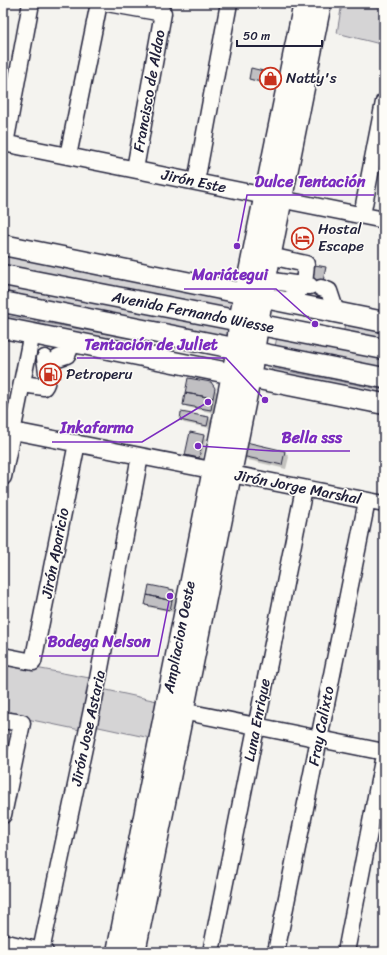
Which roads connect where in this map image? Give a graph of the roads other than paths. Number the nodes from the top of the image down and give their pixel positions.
1 (31, 3) edge
2 (99, 3) edge
3 (107, 3) edge
4 (229, 3) edge
5 (304, 3) edge
6 (321, 3) edge
7 (384, 102) edge
8 (4, 143) edge
9 (68, 156) junction
10 (135, 169) junction
11 (196, 182) junction
12 (273, 198) junction
13 (362, 215) junction
14 (384, 220) edge
15 (3, 245) edge
16 (270, 256) junction
17 (3, 275) edge
18 (312, 287) junction
19 (257, 290) junction
20 (3, 302) edge
21 (286, 302) junction
22 (336, 312) junction
23 (384, 322) edge
24 (248, 323) junction
25 (3, 328) edge
26 (32, 340) junction
27 (74, 342) junction
28 (384, 349) edge
29 (246, 351) junction
30 (50, 359) junction
31 (241, 376) junction
32 (384, 378) edge
33 (22, 384) junction
34 (384, 404) edge
35 (7, 430) edge
36 (77, 443) junction
37 (140, 456) junction
38 (221, 472) junction
39 (3, 477) edge
40 (304, 489) junction
41 (367, 501) junction
42 (384, 504) edge
43 (3, 656) edge
44 (174, 710) junction
45 (3, 720) edge
46 (256, 726) junction
47 (319, 739) junction
48 (384, 753) edge
49 (3, 815) edge
50 (6, 946) edge
51 (43, 952) edge
52 (117, 952) edge
53 (135, 952) edge
54 (211, 952) edge
55 (276, 952) edge
56 (346, 952) edge

1 - 8 street
2 - 9 street
3 - 10 street, Francisco de Aldao
4 - 11 street
5 - 12 main road
6 - 12 main road
7 - 13 street
8 - 9 street, Jirón Este
9 - 10 street, Jirón Este
10 - 11 street, Jirón Este
11 - 12 street, Jirón Este
12 - 13 street, Jirón Este
12 - 16 main road
12 - 19 main road
13 - 14 street, Jirón Este
15 - 19 main road, Avenida Fernando Wiesse
16 - 18 street
16 - 19 main road
17 - 24 main road, Avenida Fernando Wiesse
18 - 19 street
18 - 21 street
18 - 22 street
19 - 21 main road, Avenida Fernando Wiesse
19 - 24 main road, Ampliacion Oeste
20 - 29 main road, Avenida Fernando Wiesse
21 - 22 main road, Avenida Fernando Wiesse
22 - 23 main road, Avenida Fernando Wiesse
24 - 28 main road, Avenida Fernando Wiesse
24 - 29 main road, Ampliacion Oeste
25 - 26 main road
26 - 27 main road
26 - 30 street
26 - 33 street
27 - 30 street
27 - 31 main road
29 - 31 main road, Ampliacion Oeste
29 - 32 main road, Avenida Fernando Wiesse
30 - 33 street
31 - 34 main road
31 - 38 main road, Ampliacion Oeste
33 - 35 street
35 - 36 street, Jirón Jorge Marshal
35 - 39 street
36 - 37 street, Jirón Jorge Marshal
36 - 43 street, Jirón Aparicio
37 - 38 street, Jirón Jorge Marshal
37 - 51 street, Jirón Jose Astaria
38 - 40 street, Jirón Jorge Marshal
38 - 44 main road, Ampliacion Oeste
40 - 41 street, Jirón Jorge Marshal
40 - 46 street, Luna Enrique
41 - 42 street, Jirón Jorge Marshal
41 - 47 street, Fray Calixto
44 - 46 street
44 - 52 main road, Ampliacion Oeste
44 - 53 main road, Ampliacion Oeste
45 - 49 street
46 - 47 street
46 - 54 street, Luna Enrique
47 - 48 street
47 - 55 street, Fray Calixto
48 - 56 street
50 - 51 street

